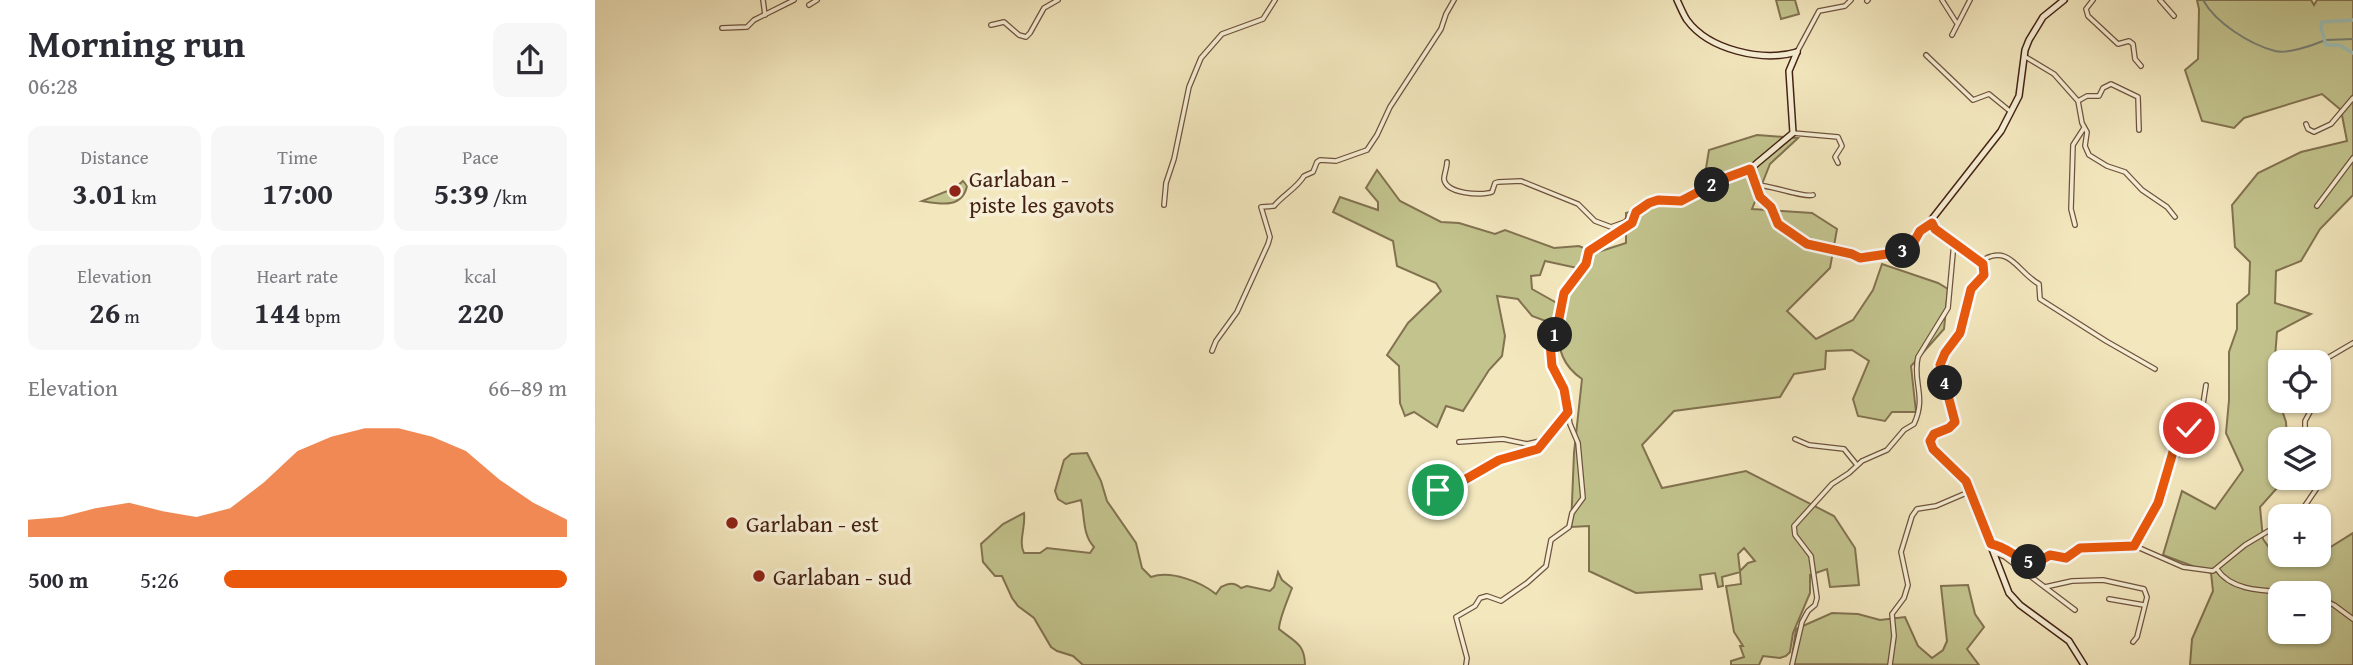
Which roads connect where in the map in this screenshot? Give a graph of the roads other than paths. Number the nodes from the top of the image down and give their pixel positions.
1 (763, 0) edge
2 (794, 0) edge
3 (817, 0) edge
4 (1058, 0) edge
5 (1275, 0) edge
6 (1454, 0) edge
7 (1677, 0) edge
8 (1850, 0) edge
9 (1942, 0) edge
10 (1970, 0) edge
11 (2064, 0) edge
12 (2093, 0) edge
13 (2160, 0) edge
14 (809, 5) dead end
15 (765, 15) junction
16 (2174, 16) dead end
17 (1957, 22) dead end
18 (991, 25) dead end
19 (722, 28) dead end
20 (1952, 35) dead end
21 (1797, 52) junction
22 (1926, 55) dead end
23 (2024, 56) junction
24 (2141, 66) dead end
25 (2353, 99) edge
26 (2078, 101) junction
27 (2011, 112) junction
28 (2306, 124) dead end
29 (2084, 128) junction
30 (2139, 130) dead end
31 (1793, 132) junction
32 (2353, 158) edge
33 (1447, 162) dead end
34 (1838, 163) dead end
35 (1750, 169) junction
36 (1755, 185) junction
37 (1813, 195) dead end
38 (1164, 205) dead end
39 (2317, 206) dead end
40 (1636, 212) junction
41 (2175, 217) dead end
42 (1934, 223) junction
43 (2075, 225) dead end
44 (1954, 242) junction
45 (1981, 261) junction
46 (2353, 343) edge
47 (1212, 351) dead end
48 (2331, 356) edge
49 (2155, 369) dead end
50 (2206, 385) dead end
51 (1568, 412) junction
52 (2178, 413) dead end
53 (2195, 422) junction
54 (2178, 435) junction
55 (1547, 439) junction
56 (1795, 439) dead end
57 (1459, 442) dead end
58 (2173, 458) junction
59 (1857, 465) junction
60 (1430, 488) dead end
61 (1971, 491) junction
62 (2268, 531) edge
63 (1991, 544) junction
64 (2134, 546) junction
65 (1995, 556) junction
66 (2217, 569) junction
67 (2045, 587) junction
68 (2268, 591) edge
69 (2109, 599) dead end
70 (2331, 604) edge
71 (2144, 605) junction
72 (2075, 610) dead end
73 (2353, 619) edge
74 (2133, 642) dead end
75 (1466, 665) edge
76 (1792, 665) edge
77 (1890, 665) edge
78 (2084, 665) edge

1 - 15 street
2 - 15 street
3 - 14 street
4 - 18 street
5 - 38 street
6 - 47 street
7 - 21 street
8 - 21 street
9 - 17 street
10 - 20 street
11 - 23 street
12 - 24 street
13 - 16 street
15 - 19 street
21 - 31 street
22 - 27 street
23 - 26 street
23 - 27 street
25 - 28 street
26 - 29 street
26 - 30 street
27 - 42 street
29 - 41 street
29 - 43 street
31 - 34 street
31 - 35 street
32 - 39 street
33 - 40 street
35 - 36 street
35 - 40 street
36 - 37 street
36 - 42 street
40 - 51 street
42 - 44 street
44 - 45 street
44 - 59 street
45 - 49 street
45 - 61 street
46 - 48 street
50 - 53 street
51 - 55 street
51 - 75 street
52 - 54 street
53 - 54 street
53 - 58 street
54 - 58 street
55 - 57 street
55 - 60 street
56 - 59 street
58 - 64 street
59 - 76 street
61 - 63 street
61 - 77 street
62 - 66 street
63 - 64 street
63 - 65 street
64 - 66 street
65 - 67 street
65 - 78 street
66 - 68 street
67 - 71 street
67 - 72 street
69 - 71 street
70 - 73 street
71 - 74 street

